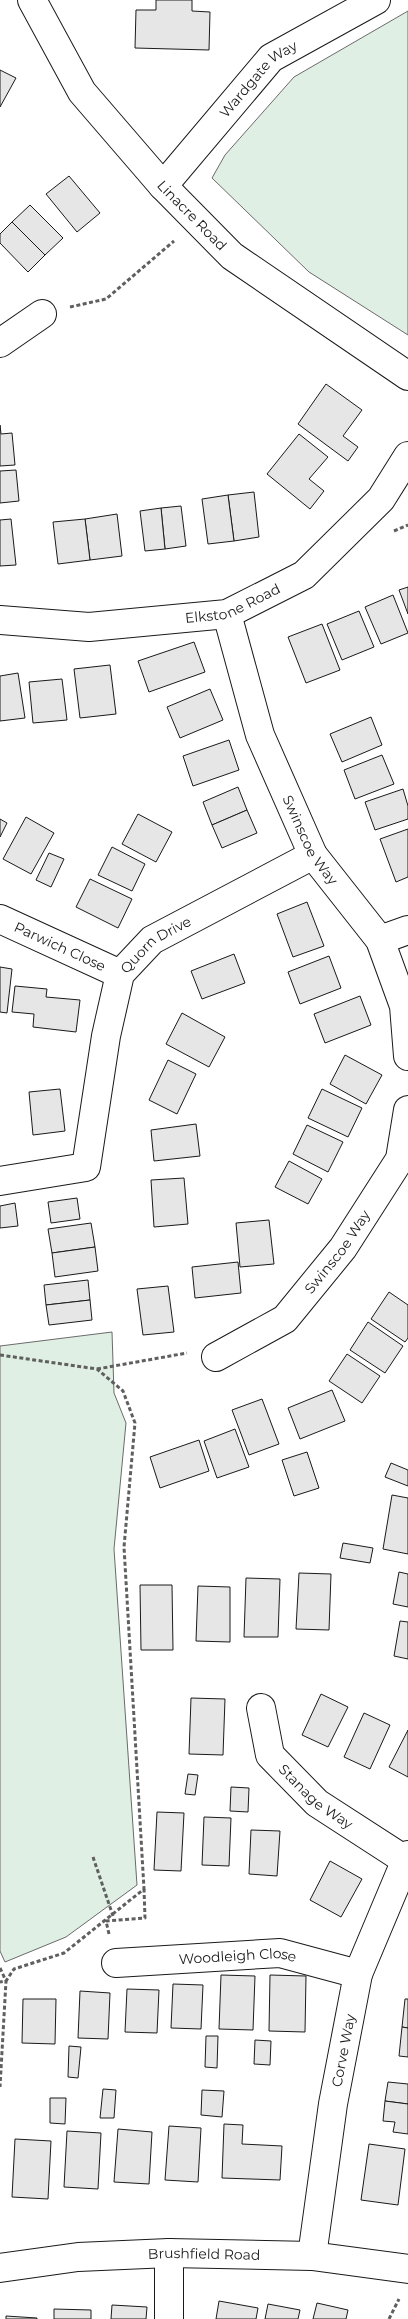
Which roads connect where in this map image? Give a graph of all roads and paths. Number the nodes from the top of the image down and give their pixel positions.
1 (32, 0) edge
2 (376, 0) edge
3 (162, 186) junction
4 (198, 221) junction
5 (42, 314) joint
6 (0, 343) edge
7 (408, 376) edge
8 (408, 456) edge
9 (227, 614) junction
10 (0, 620) edge
11 (313, 855) junction
12 (0, 920) edge
13 (408, 930) edge
14 (380, 940) junction
15 (120, 974) junction
16 (408, 1056) edge
17 (408, 1110) edge
18 (404, 1160) edge
19 (0, 1181) edge
20 (0, 1354) edge
21 (216, 1357) joint
22 (97, 1369) junction
23 (260, 1708) dead end
24 (93, 1857) dead end
25 (406, 1857) edge
26 (144, 1889) junction
27 (113, 1916) junction
28 (106, 1922) junction
29 (116, 1963) dead end
30 (0, 1968) edge
31 (358, 1974) junction
32 (6, 1981) junction
33 (0, 1982) edge
34 (0, 2088) edge
35 (169, 2253) junction
36 (312, 2256) junction
37 (0, 2268) edge
38 (408, 2269) edge
39 (400, 2298) dead end
40 (169, 2319) edge
41 (388, 2319) edge

1 - 3 street, Linacre Road
2 - 3 street, Wardgate Way
3 - 4 street, Linacre Road
4 - 5 path
4 - 7 street, Linacre Road
5 - 6 street
8 - 9 street, Elkstone Road
9 - 10 street, Elkstone Road
9 - 11 street, Swinscoe Way
11 - 14 street, Swinscoe Way
11 - 15 street, Quorn Drive
12 - 15 street, Parwich Close
13 - 14 street
14 - 16 street, Swinscoe Way
15 - 19 street, Quorn Drive
17 - 18 street, Swinscoe Way
18 - 21 street, Swinscoe Way
20 - 22 path
21 - 22 path
22 - 26 path
23 - 25 street, Stanage Way
24 - 27 path
25 - 31 street, Corve Way
26 - 27 path
26 - 28 path
27 - 28 path
28 - 32 path
29 - 31 street, Woodleigh Close
30 - 32 path
31 - 36 street, Corve Way
32 - 33 path
32 - 34 path
35 - 36 street, Brushfield Road
35 - 37 street, Brushfield Road
35 - 40 street
36 - 38 street, Brushfield Road
39 - 41 path

